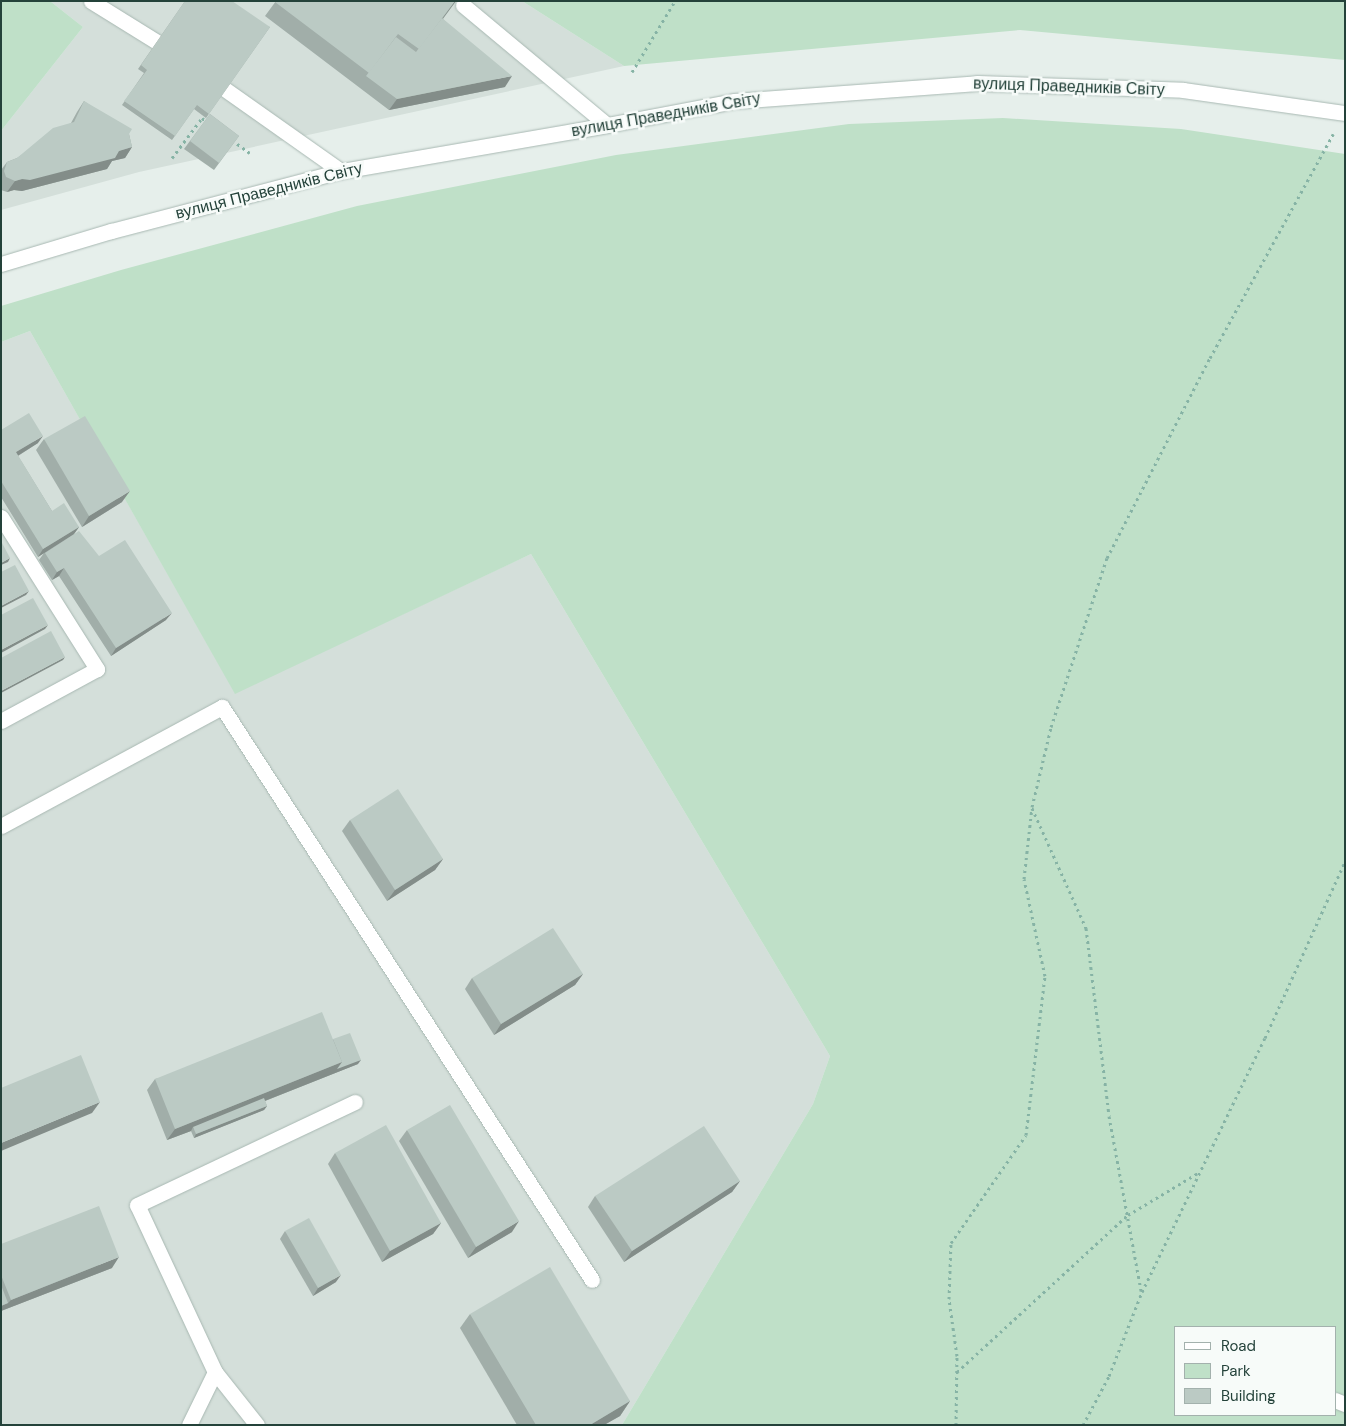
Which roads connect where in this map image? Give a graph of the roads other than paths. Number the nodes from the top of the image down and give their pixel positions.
1 (91, 1) edge
2 (463, 4) dead end
3 (156, 42) edge
4 (226, 90) edge
5 (1345, 112) edge
6 (607, 125) junction
7 (341, 171) junction
8 (1, 264) edge
9 (1, 517) edge
10 (1, 721) edge
11 (1, 826) edge
12 (355, 1102) dead end
13 (592, 1280) dead end
14 (215, 1372) junction
15 (189, 1425) edge
16 (257, 1425) edge

1 - 3 main road
2 - 6 main road
4 - 7 main road
5 - 6 main road, вулиця Праведників Світу
6 - 7 main road, вулиця Праведників Світу
7 - 8 main road, вулиця Праведників Світу
9 - 10 main road
11 - 13 main road
12 - 14 main road
14 - 15 main road
14 - 16 main road

